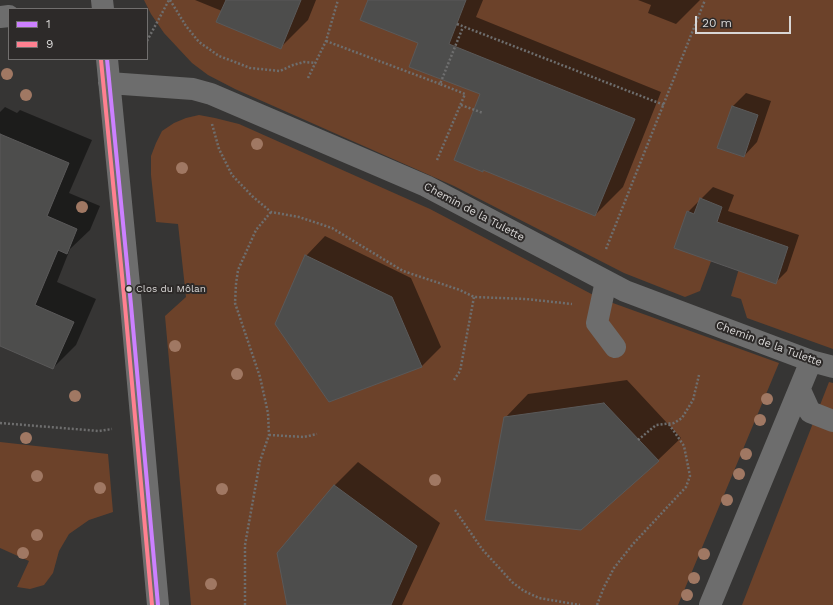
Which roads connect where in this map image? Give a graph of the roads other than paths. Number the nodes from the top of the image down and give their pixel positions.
1 (107, 60) edge
2 (109, 83) junction
3 (601, 278) junction
4 (615, 346) dead end
5 (811, 361) junction
6 (833, 367) edge
7 (800, 390) junction
8 (833, 421) edge
9 (158, 605) edge
10 (710, 605) edge

1 - 2 street
2 - 3 street, Chemin de la Tulette
2 - 9 street
3 - 4 street
3 - 5 street, Chemin de la Tulette
5 - 6 street, Chemin de la Tulette
5 - 7 street
7 - 8 street
7 - 10 street

